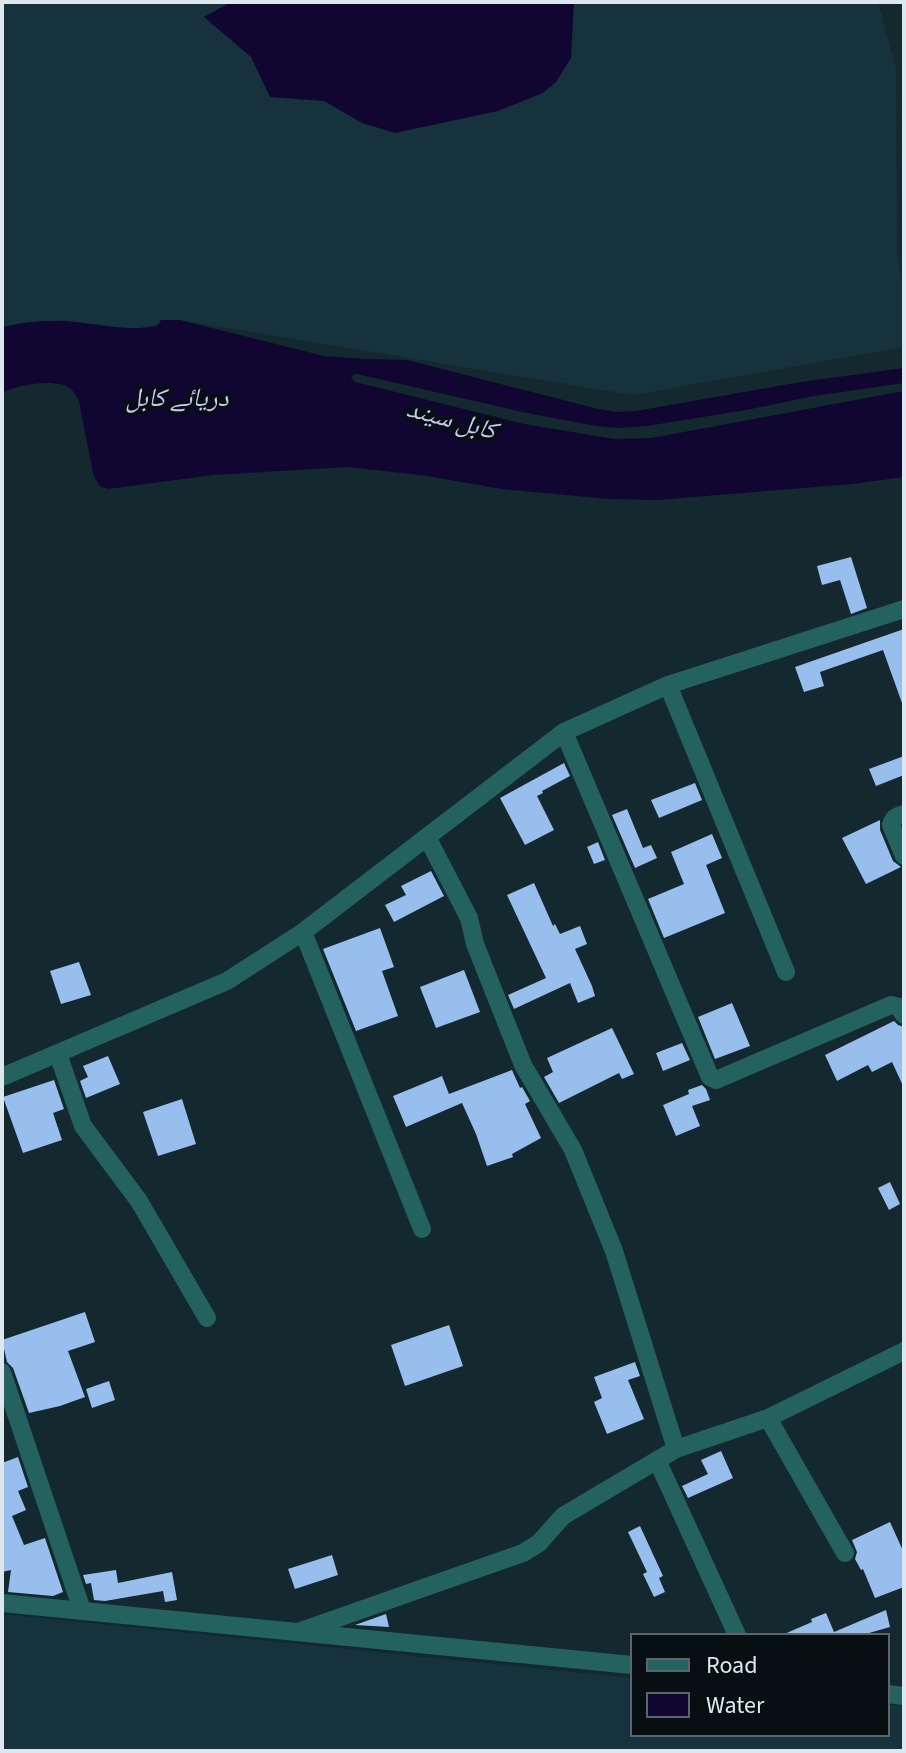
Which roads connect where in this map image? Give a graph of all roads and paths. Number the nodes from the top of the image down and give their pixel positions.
1 (904, 609) edge
2 (668, 685) junction
3 (564, 732) junction
4 (904, 814) edge
5 (427, 837) junction
6 (904, 856) edge
7 (303, 932) junction
8 (786, 972) dead end
9 (904, 1015) edge
10 (58, 1054) junction
11 (2, 1077) edge
12 (422, 1229) dead end
13 (207, 1318) dead end
14 (904, 1351) edge
15 (2, 1372) edge
16 (768, 1418) junction
17 (676, 1449) junction
18 (657, 1460) junction
19 (845, 1553) dead end
20 (2, 1603) edge
21 (82, 1610) junction
22 (298, 1632) junction
23 (736, 1633) edge
24 (630, 1665) edge

1 - 2 street
2 - 3 street
2 - 8 street
3 - 5 street
3 - 9 street
4 - 6 street
5 - 7 street
5 - 17 street
7 - 10 street
7 - 12 street
10 - 11 street
10 - 13 street
14 - 16 street
15 - 21 street
16 - 17 street
16 - 19 street
17 - 18 street
18 - 22 street
18 - 23 street
20 - 21 street
21 - 22 street
22 - 24 street

